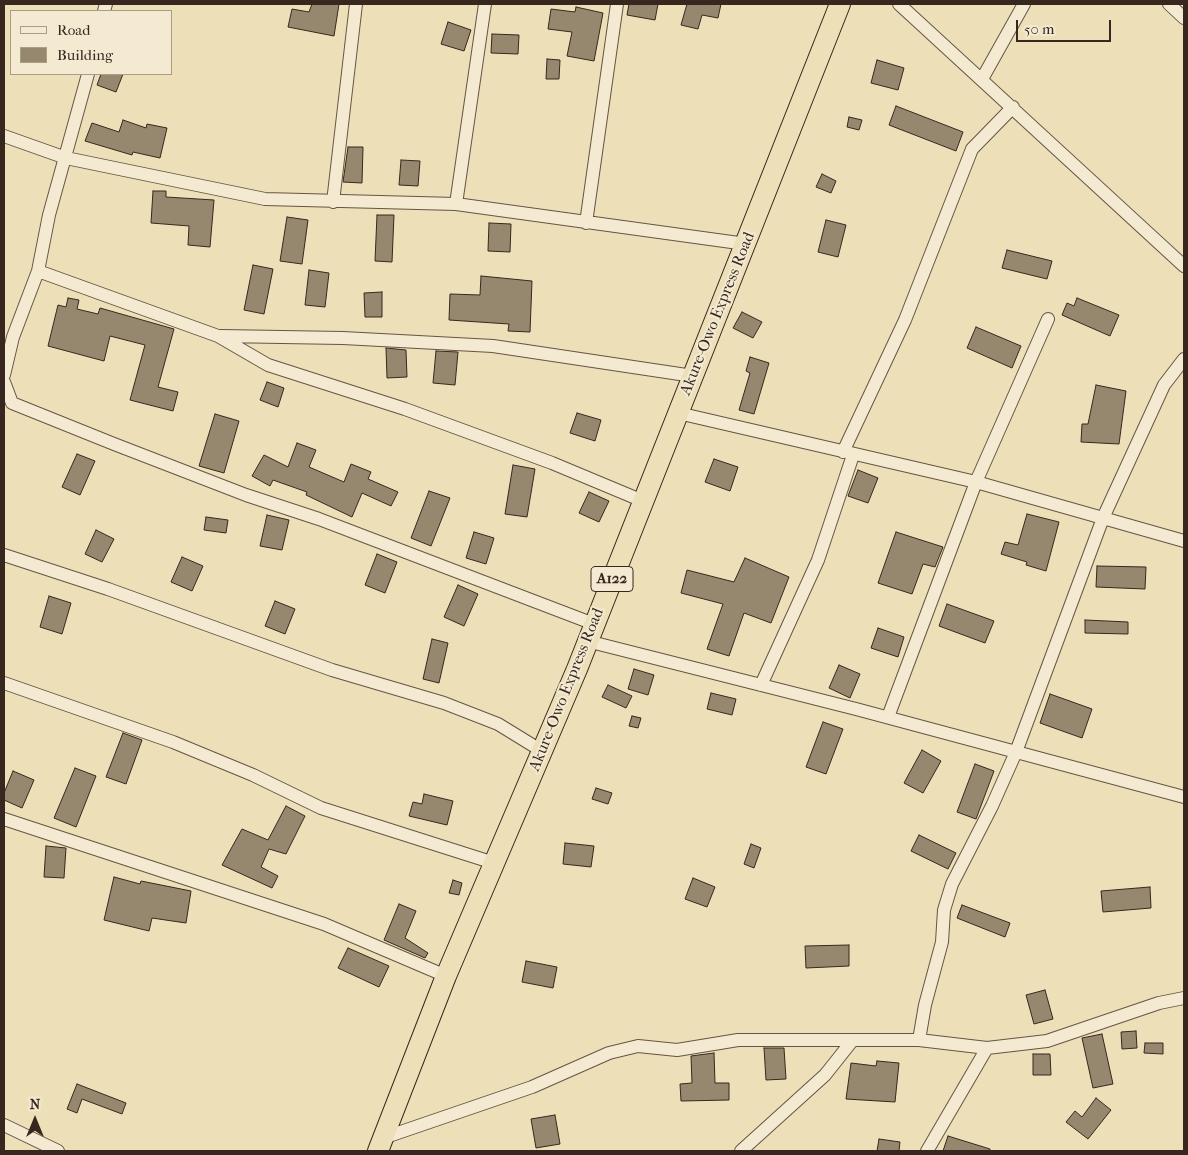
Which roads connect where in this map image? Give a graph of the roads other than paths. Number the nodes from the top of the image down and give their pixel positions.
1 (356, 4) edge
2 (485, 4) edge
3 (617, 4) edge
4 (840, 4) edge
5 (899, 4) edge
6 (1024, 4) edge
7 (1169, 4) edge
8 (1184, 18) edge
9 (88, 75) edge
10 (982, 79) junction
11 (1013, 107) junction
12 (4, 136) edge
13 (66, 158) junction
14 (332, 202) junction
15 (456, 204) junction
16 (586, 222) junction
17 (746, 244) junction
18 (1184, 266) edge
19 (38, 271) junction
20 (1048, 319) dead end
21 (218, 336) junction
22 (1184, 359) edge
23 (4, 375) edge
24 (693, 376) junction
25 (4, 382) edge
26 (678, 414) junction
27 (848, 454) junction
28 (976, 482) junction
29 (643, 501) junction
30 (1103, 518) junction
31 (1184, 541) edge
32 (4, 555) edge
33 (590, 633) junction
34 (4, 683) edge
35 (761, 685) junction
36 (888, 717) junction
37 (542, 751) junction
38 (1016, 752) junction
39 (1184, 797) edge
40 (4, 819) edge
41 (494, 863) junction
42 (446, 976) junction
43 (1184, 998) edge
44 (920, 1040) junction
45 (852, 1041) junction
46 (987, 1048) junction
47 (4, 1125) edge
48 (380, 1145) edge
49 (58, 1151) edge
50 (741, 1151) edge
51 (927, 1151) edge

1 - 14 street
2 - 15 street
3 - 16 street
4 - 17 highway, Akure-Owo Express Road / A122
5 - 10 street
6 - 10 street
7 - 8 street
9 - 13 street
10 - 11 street
11 - 18 street
11 - 27 street
12 - 13 street
13 - 14 street
13 - 19 street
14 - 15 street
15 - 16 street
16 - 17 street
17 - 24 highway, Akure-Owo Express Road / A122
19 - 21 street
19 - 23 street
20 - 28 street
21 - 24 street
21 - 29 street
22 - 30 street
24 - 26 highway, Akure-Owo Express Road / A122
25 - 33 street
26 - 27 street
26 - 29 highway, Akure-Owo Express Road / A122
27 - 28 street
27 - 35 street
28 - 30 street
28 - 36 street
29 - 33 highway, Akure-Owo Express Road / A122
30 - 31 street
30 - 38 street
32 - 37 street
33 - 35 street
33 - 37 highway, Akure-Owo Express Road / A122
34 - 41 street
35 - 36 street
36 - 38 street
37 - 41 highway, Akure-Owo Express Road / A122
38 - 39 street
38 - 44 street
40 - 42 street
41 - 42 highway, Akure-Owo Express Road / A122
42 - 48 highway, Akure-Owo Express Road / A122
43 - 46 street
44 - 45 street
44 - 46 street
45 - 48 street
45 - 50 street
46 - 51 street
47 - 49 street

